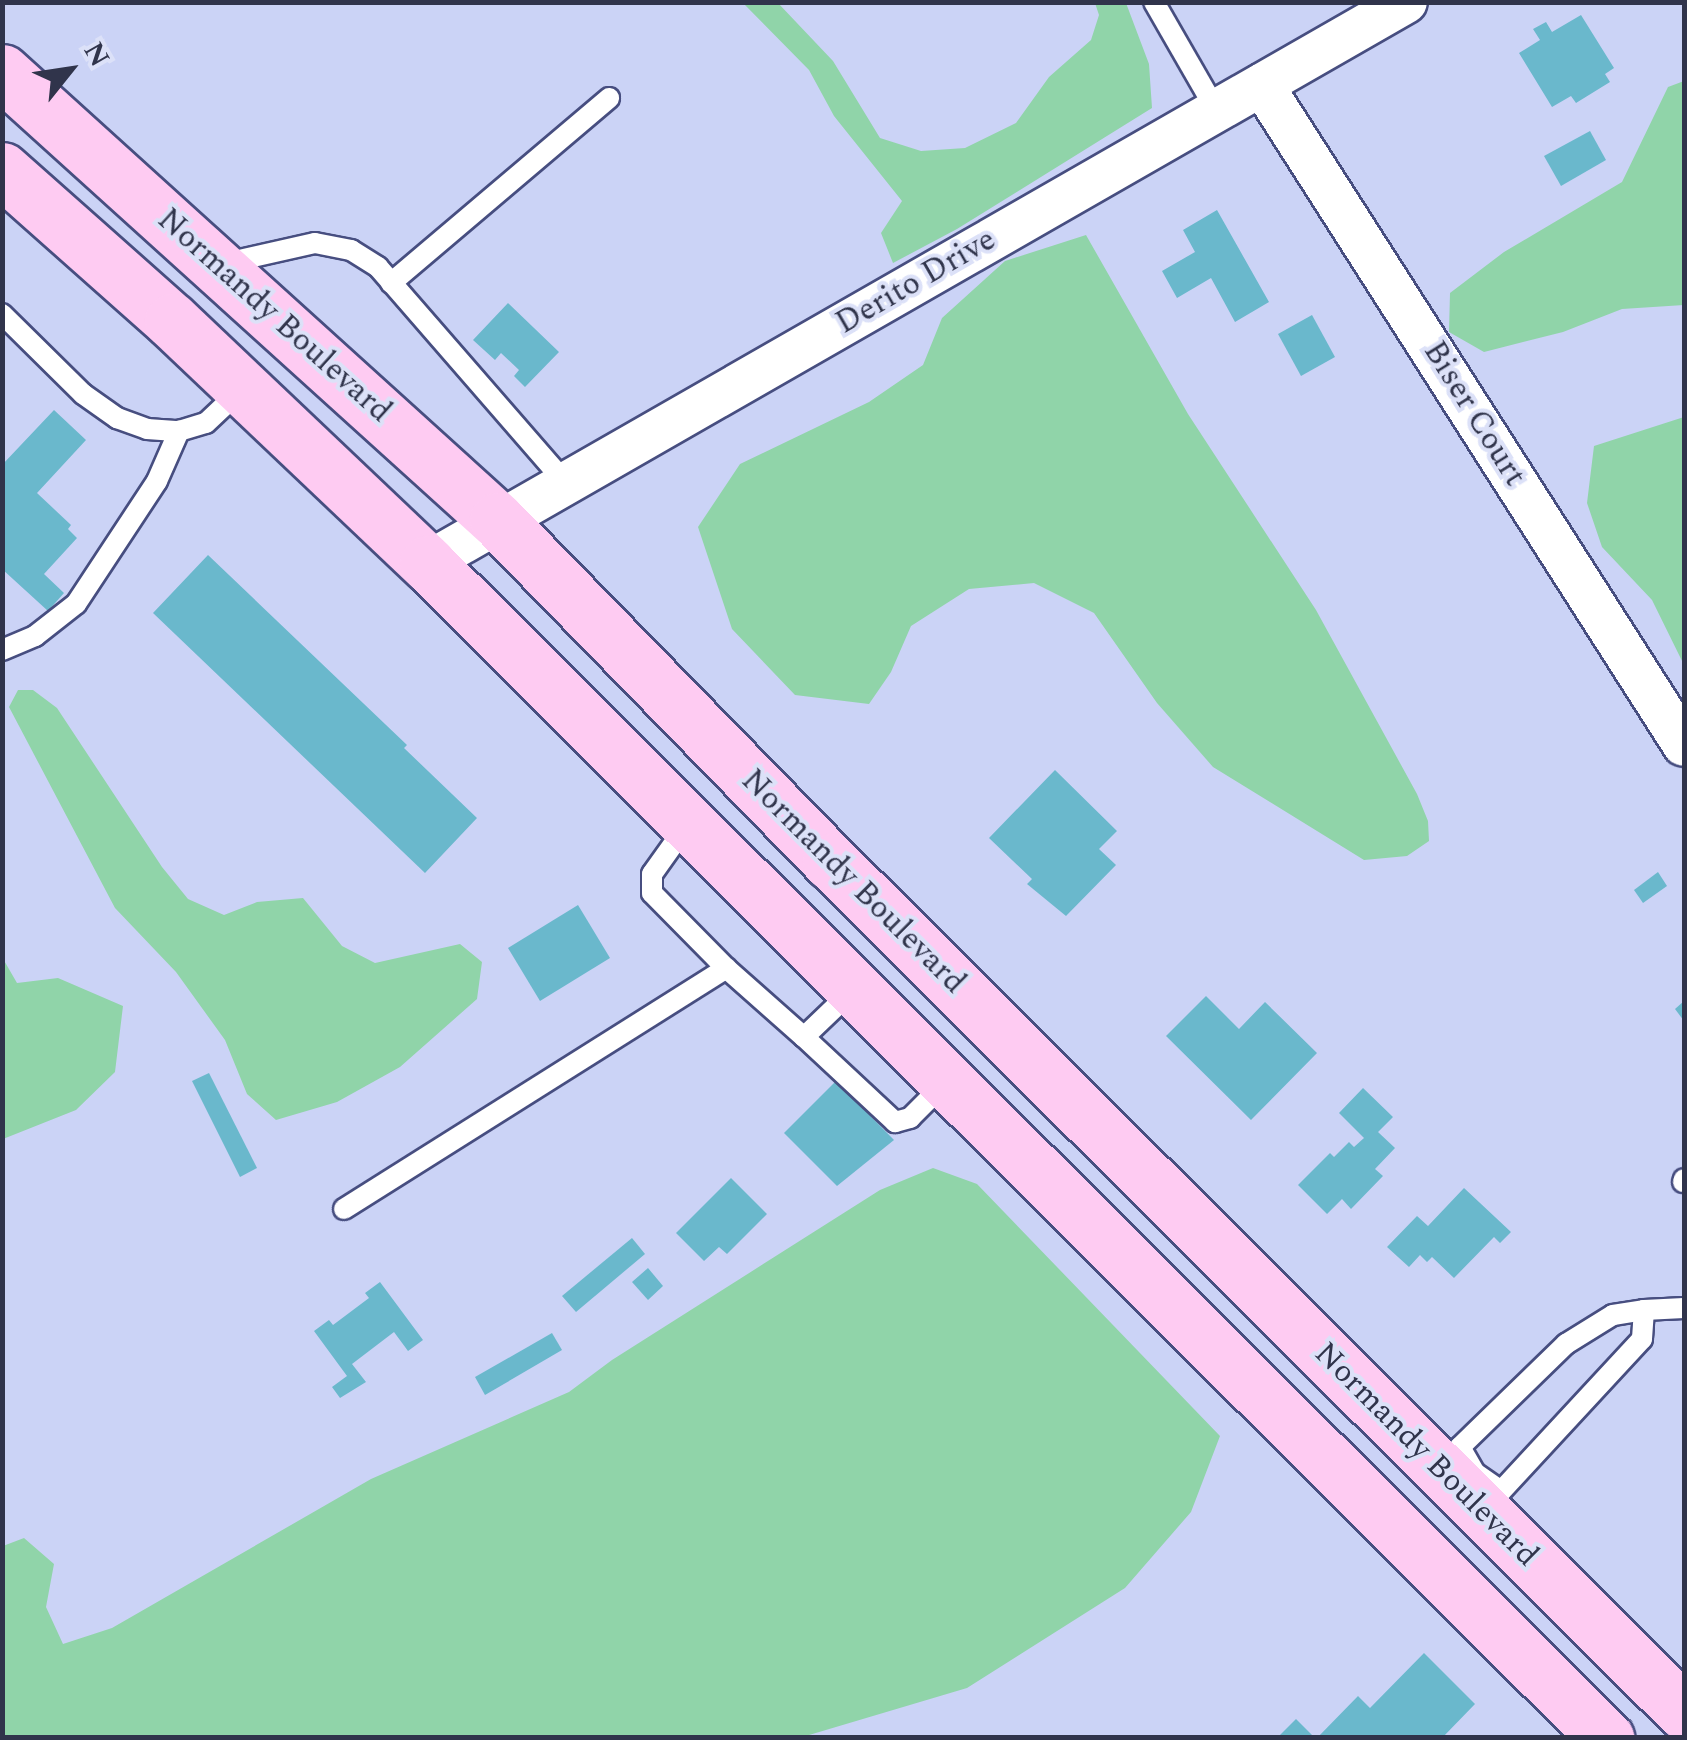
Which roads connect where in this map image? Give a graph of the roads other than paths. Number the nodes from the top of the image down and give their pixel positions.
1 (1154, 2) edge
2 (1406, 2) edge
3 (2, 72) edge
4 (1262, 85) junction
5 (609, 98) dead end
6 (1216, 110) junction
7 (8, 188) edge
8 (219, 265) junction
9 (391, 282) junction
10 (2, 314) edge
11 (243, 388) junction
12 (179, 431) junction
13 (564, 482) junction
14 (497, 520) junction
15 (427, 564) junction
16 (2, 650) edge
17 (1684, 744) edge
18 (688, 824) junction
19 (726, 968) junction
20 (958, 988) junction
21 (855, 989) junction
22 (804, 1036) junction
23 (929, 1062) junction
24 (344, 1209) dead end
25 (1684, 1308) edge
26 (1644, 1310) junction
27 (1468, 1481) junction
28 (1409, 1540) junction
29 (1684, 1712) edge
30 (1606, 1738) edge

1 - 6 lane
2 - 4 street, Derito Drive
3 - 8 main road, Normandy Boulevard
4 - 6 street, Derito Drive
4 - 17 street, Biser Court
5 - 9 lane
6 - 13 street, Derito Drive
7 - 11 main road
8 - 9 lane
8 - 14 main road, Normandy Boulevard
9 - 13 lane
10 - 12 lane
11 - 12 lane
11 - 15 main road
12 - 16 lane
13 - 14 street, Derito Drive
14 - 15 street, Derito Drive
14 - 20 main road, Normandy Boulevard
15 - 18 main road
18 - 19 lane
18 - 21 main road
19 - 22 lane
19 - 24 lane
20 - 23 main road
20 - 27 main road, Normandy Boulevard
21 - 22 lane
21 - 23 main road
22 - 23 lane
23 - 28 main road
25 - 26 lane
26 - 27 lane
26 - 27 lane
27 - 28 main road
27 - 29 main road, Normandy Boulevard
28 - 30 main road

